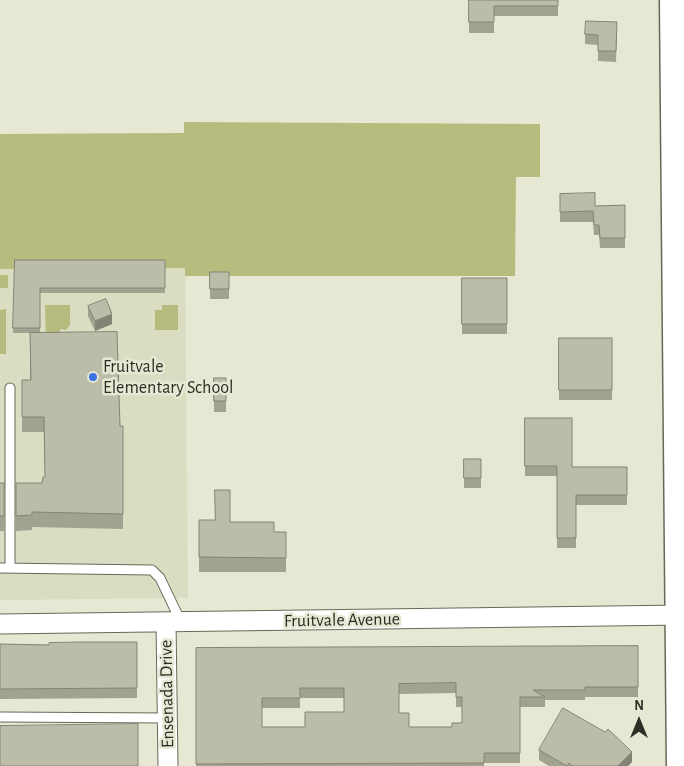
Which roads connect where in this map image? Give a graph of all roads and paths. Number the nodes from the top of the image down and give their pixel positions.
1 (673, 0) edge
2 (679, 100) edge
3 (10, 388) dead end
4 (0, 568) edge
5 (10, 568) junction
6 (681, 616) edge
7 (173, 622) junction
8 (0, 624) edge
9 (0, 717) edge
10 (167, 718) junction
11 (168, 766) edge
12 (680, 766) edge

1 - 2 street
2 - 6 street
3 - 5 lane
4 - 5 lane
5 - 7 lane
6 - 7 street, Fruitvale Avenue
6 - 12 street
7 - 8 street, Fruitvale Avenue
7 - 10 street, Ensenada Drive
9 - 10 lane
10 - 11 street, Ensenada Drive

